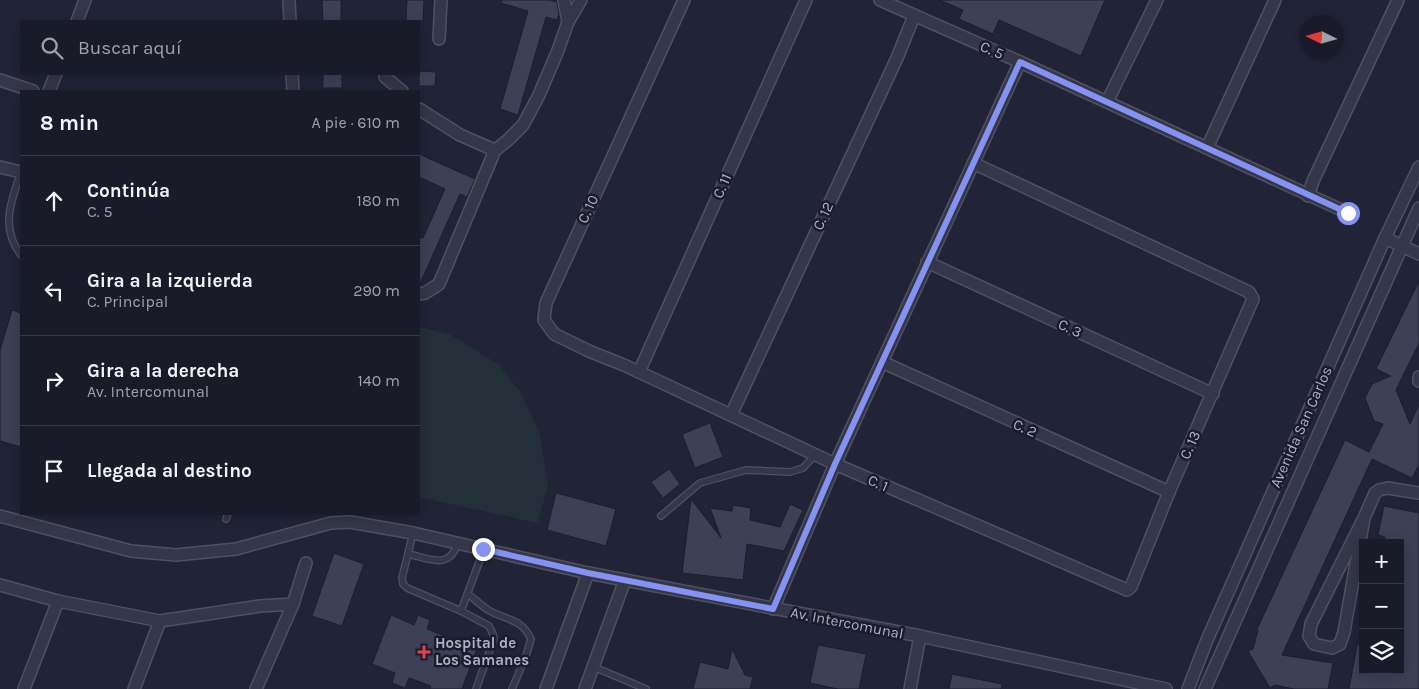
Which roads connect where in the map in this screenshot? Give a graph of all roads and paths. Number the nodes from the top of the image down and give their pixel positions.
1 (85, 0) edge
2 (289, 0) edge
3 (441, 0) edge
4 (564, 0) edge
5 (581, 0) edge
6 (684, 0) edge
7 (806, 0) edge
8 (880, 0) edge
9 (1157, 0) edge
10 (1275, 0) edge
11 (1398, 0) edge
12 (914, 16) junction
13 (77, 20) edge
14 (290, 20) edge
15 (568, 22) junction
16 (438, 39) dead end
17 (1020, 62) junction
18 (56, 75) edge
19 (292, 75) edge
20 (385, 77) dead end
21 (0, 80) edge
22 (30, 90) edge
23 (49, 90) edge
24 (293, 90) edge
25 (401, 90) edge
26 (1107, 102) junction
27 (420, 110) edge
28 (1207, 148) junction
29 (493, 152) junction
30 (973, 163) junction
31 (0, 166) edge
32 (1419, 167) edge
33 (20, 171) edge
34 (20, 174) edge
35 (1308, 196) junction
36 (1419, 208) edge
37 (1348, 213) dead end
38 (1414, 230) edge
39 (1385, 238) junction
40 (1402, 246) junction
41 (20, 254) edge
42 (1419, 254) edge
43 (927, 262) junction
44 (420, 294) edge
45 (882, 362) junction
46 (639, 372) junction
47 (1419, 377) edge
48 (1419, 381) edge
49 (1213, 394) junction
50 (731, 415) junction
51 (816, 455) junction
52 (835, 464) junction
53 (1169, 492) junction
54 (1419, 493) edge
55 (0, 516) edge
56 (661, 516) dead end
57 (350, 518) edge
58 (1364, 518) junction
59 (413, 533) junction
60 (458, 543) junction
61 (483, 549) junction
62 (408, 554) junction
63 (306, 563) dead end
64 (588, 573) junction
65 (625, 580) junction
66 (0, 585) edge
67 (1120, 588) joint
68 (468, 594) junction
69 (58, 601) junction
70 (293, 604) junction
71 (773, 609) junction
72 (461, 611) junction
73 (160, 622) junction
74 (920, 636) junction
75 (594, 667) junction
76 (24, 689) edge
77 (134, 689) edge
78 (256, 689) edge
79 (476, 689) edge
80 (512, 689) edge
81 (546, 689) edge
82 (585, 689) edge
83 (646, 689) edge
84 (910, 689) edge
85 (1166, 689) edge
86 (1188, 689) edge
87 (1205, 689) edge

1 - 13 street
2 - 14 street
3 - 16 street
4 - 15 street
5 - 15 street
6 - 46 street, C. 10
7 - 46 street, C. 11
8 - 12 street, C. 5
9 - 26 street
10 - 28 street
11 - 35 street
12 - 17 street, C. 5
12 - 50 street, C. 12
15 - 29 street
17 - 26 street, C. 5
17 - 30 street
18 - 23 street
19 - 24 street
20 - 25 street
21 - 22 street
26 - 28 street, C. 5
27 - 29 street
28 - 35 street, C. 5
29 - 44 street
30 - 43 street
30 - 49 street, C. 13
31 - 33 street
32 - 39 street, Avenida San Carlos
34 - 41 lane
35 - 37 street, C. 5
36 - 38 street, Avenida San Carlos
38 - 40 street, Avenida San Carlos
39 - 40 street
39 - 86 street, Avenida San Carlos
40 - 42 street
40 - 87 street, Avenida San Carlos
43 - 45 street
43 - 49 street, C. 3
45 - 52 street
45 - 53 street, C. 2
46 - 50 street, C. 1
47 - 48 street
49 - 53 street, C. 13
50 - 51 street, C. 1
51 - 52 street, C. 1
51 - 56 lane
52 - 67 street, C. 1
52 - 71 street
53 - 67 street, C. 13
54 - 58 street
55 - 57 street, Av. Intercomunal
57 - 59 street, Av. Intercomunal
58 - 58 street
59 - 60 street, Av. Intercomunal
59 - 62 lane
60 - 61 street, Av. Intercomunal
60 - 62 lane
61 - 64 street, Av. Intercomunal
61 - 68 lane
62 - 72 lane
63 - 70 street
64 - 65 street, Av. Intercomunal
64 - 81 street
65 - 71 street, Av. Intercomunal
65 - 75 street
66 - 69 street
68 - 72 lane
68 - 80 lane
69 - 73 street
69 - 76 street
70 - 73 street
70 - 78 street
71 - 74 street, Av. Intercomunal
72 - 79 lane
73 - 77 street
74 - 84 street
74 - 85 street, Av. Intercomunal
75 - 82 street
75 - 83 lane

